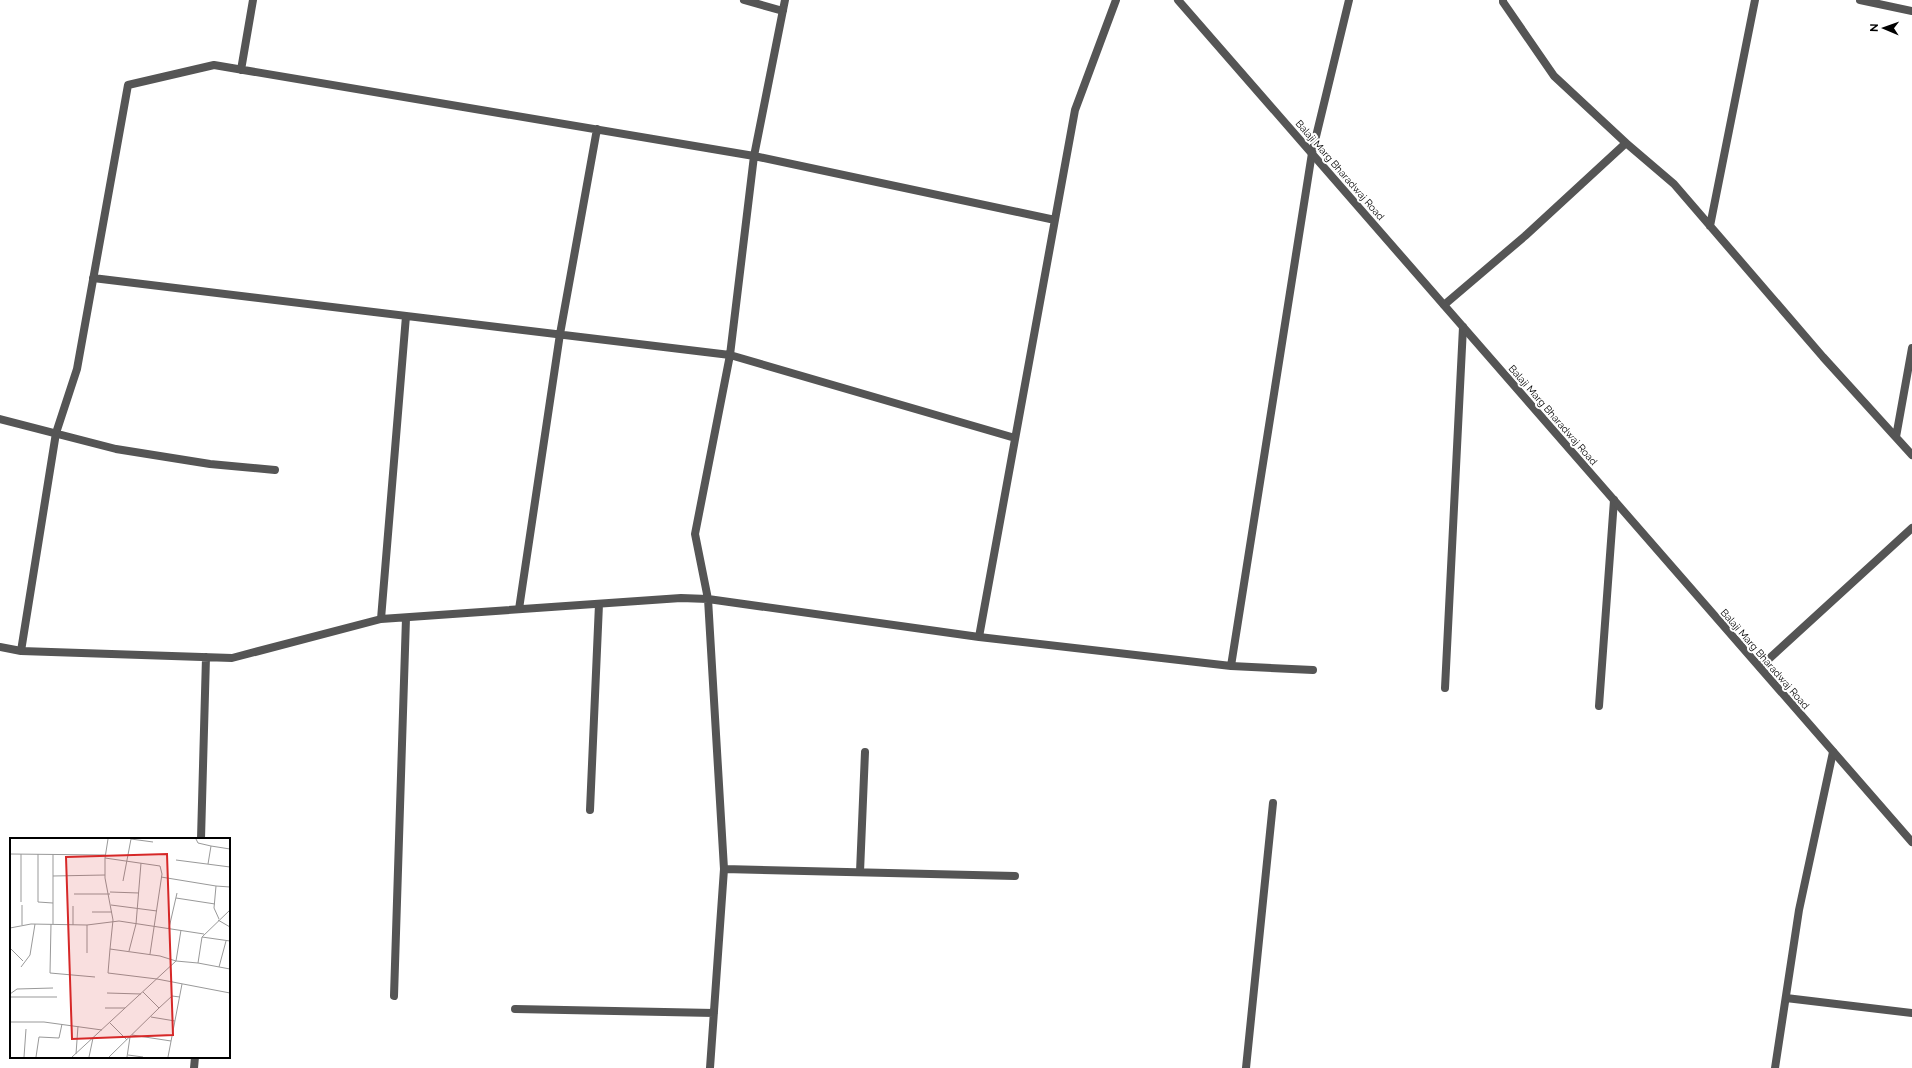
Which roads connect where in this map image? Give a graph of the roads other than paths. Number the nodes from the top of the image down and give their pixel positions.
1 (253, 0) edge
2 (744, 0) edge
3 (785, 0) edge
4 (1116, 0) edge
5 (1178, 0) edge
6 (1349, 0) edge
7 (1503, 0) edge
8 (1755, 0) edge
9 (1860, 0) edge
10 (783, 11) junction
11 (1912, 11) edge
12 (241, 70) junction
13 (596, 129) junction
14 (1626, 143) junction
15 (1312, 154) junction
16 (754, 156) junction
17 (1055, 220) junction
18 (1710, 226) junction
19 (93, 278) junction
20 (1444, 305) junction
21 (406, 316) junction
22 (1463, 327) junction
23 (560, 334) junction
24 (1912, 348) edge
25 (730, 354) junction
26 (0, 419) edge
27 (56, 433) junction
28 (1896, 437) junction
29 (1015, 438) junction
30 (1912, 455) edge
31 (275, 470) dead end
32 (1614, 500) junction
33 (1912, 528) edge
34 (708, 599) junction
35 (599, 604) junction
36 (519, 609) junction
37 (406, 618) junction
38 (381, 619) junction
39 (979, 637) junction
40 (0, 647) edge
41 (21, 651) junction
42 (206, 658) junction
43 (1231, 666) junction
44 (1760, 667) junction
45 (1313, 670) dead end
46 (1444, 688) dead end
47 (1598, 706) dead end
48 (865, 752) dead end
49 (1833, 752) junction
50 (1272, 803) dead end
51 (590, 810) dead end
52 (201, 838) edge
53 (1912, 842) edge
54 (724, 869) junction
55 (860, 872) junction
56 (1015, 876) dead end
57 (394, 996) dead end
58 (1786, 998) junction
59 (515, 1009) dead end
60 (1912, 1013) edge
61 (714, 1014) junction
62 (195, 1058) edge
63 (194, 1068) edge
64 (710, 1068) edge
65 (1246, 1068) edge
66 (1775, 1068) edge

1 - 12 street
2 - 10 street
3 - 10 street
4 - 17 street
5 - 15 street, Balaji Marg Bharadwaj Road
6 - 15 street
7 - 14 street
8 - 18 street
9 - 11 street
10 - 16 street
12 - 13 street
12 - 19 street
13 - 16 street
13 - 23 street
14 - 18 street
14 - 20 street
15 - 20 street, Balaji Marg Bharadwaj Road
15 - 43 street
16 - 17 street
16 - 25 street
17 - 29 street
18 - 28 street
19 - 21 street
19 - 27 street
20 - 22 street, Balaji Marg Bharadwaj Road
21 - 23 street
21 - 38 street
22 - 32 street, Balaji Marg Bharadwaj Road
22 - 46 street
23 - 25 street
23 - 36 street
24 - 28 street
25 - 29 street
25 - 34 street
26 - 27 street
27 - 31 street
27 - 41 street
28 - 30 street
29 - 39 street
32 - 44 street, Balaji Marg Bharadwaj Road
32 - 47 street
33 - 44 street
34 - 35 street
34 - 39 street
34 - 54 street
35 - 36 street
35 - 51 street
36 - 37 street
37 - 38 street
37 - 57 street
38 - 42 street
39 - 43 street
40 - 41 street
41 - 42 street
42 - 52 street
43 - 45 street
44 - 49 street, Balaji Marg Bharadwaj Road
48 - 55 street
49 - 53 street, Balaji Marg Bharadwaj Road
49 - 58 street
50 - 65 street
54 - 55 street
54 - 61 street
55 - 56 street
58 - 60 street
58 - 66 street
59 - 61 street
61 - 64 street
62 - 63 street

